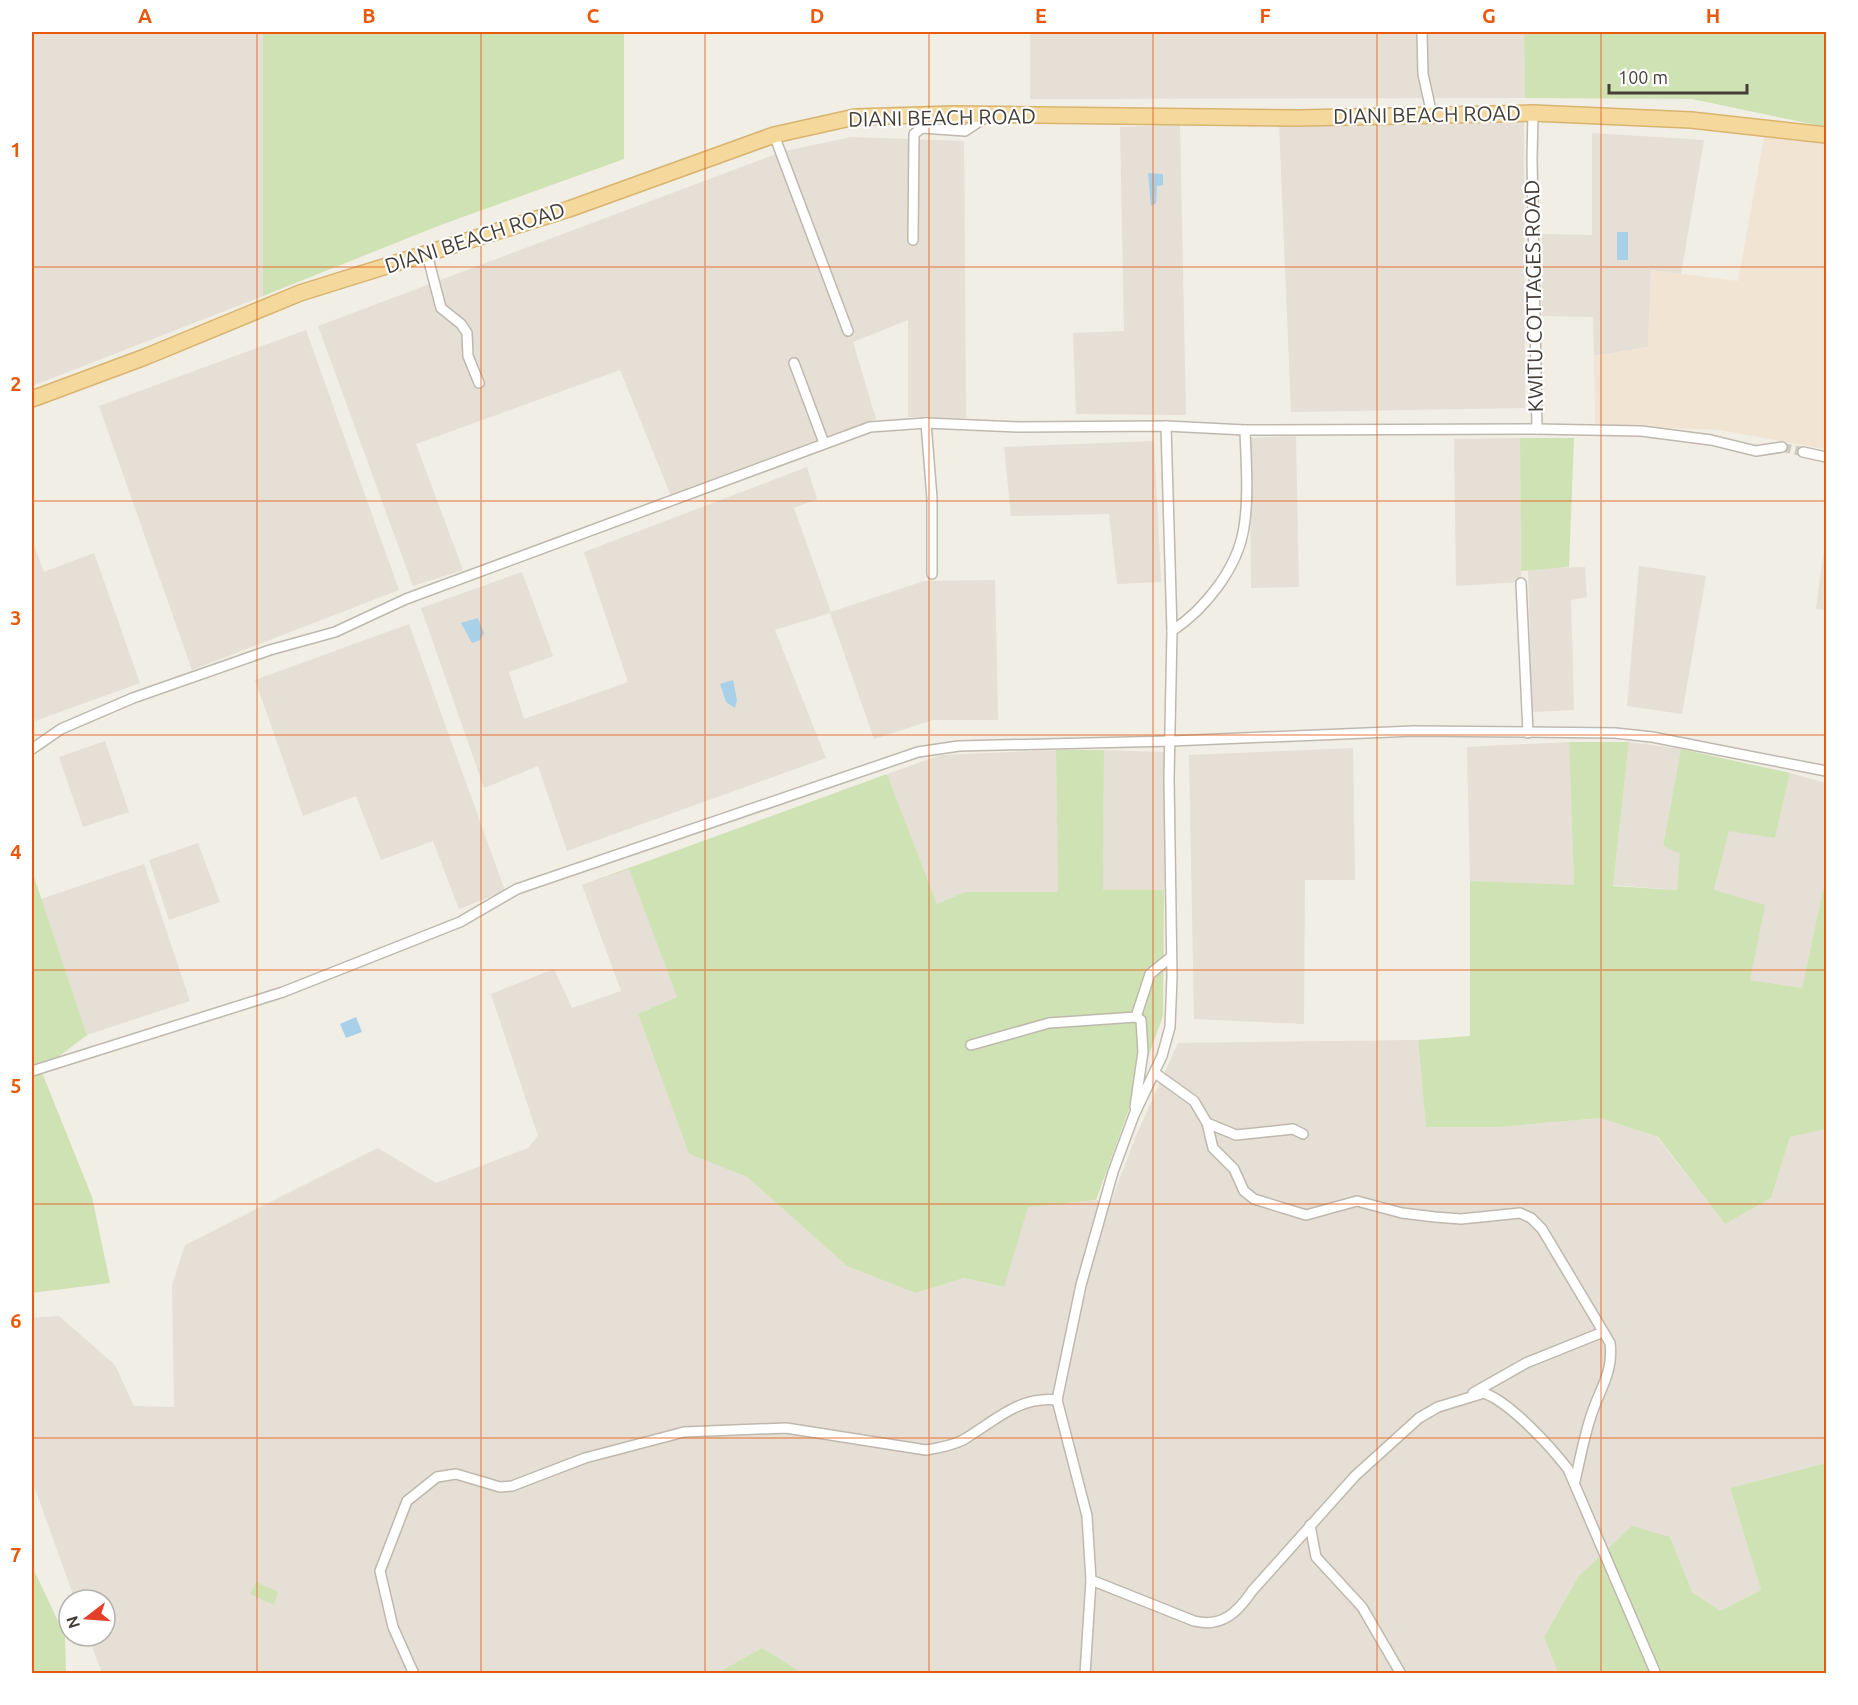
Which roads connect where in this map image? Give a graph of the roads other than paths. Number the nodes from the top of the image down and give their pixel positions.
1 (1422, 32) edge
2 (1533, 113) junction
3 (989, 115) junction
4 (1432, 115) junction
5 (774, 135) junction
6 (1827, 135) edge
7 (913, 240) dead end
8 (427, 254) junction
9 (848, 332) dead end
10 (794, 363) dead end
11 (479, 383) dead end
12 (32, 399) edge
13 (926, 423) junction
14 (1166, 426) junction
15 (1537, 429) junction
16 (1245, 430) junction
17 (824, 443) junction
18 (1782, 447) tunnel mouth
19 (1803, 452) tunnel mouth
20 (1827, 457) edge
21 (932, 574) dead end
22 (1521, 583) dead end
23 (1172, 631) junction
24 (1528, 733) junction
25 (1171, 741) junction
26 (32, 749) edge
27 (1827, 771) edge
28 (1171, 957) junction
29 (1136, 1017) junction
30 (971, 1045) dead end
31 (32, 1071) edge
32 (1155, 1072) junction
33 (1134, 1115) junction
34 (1207, 1123) junction
35 (1303, 1134) dead end
36 (1603, 1332) junction
37 (1466, 1397) junction
38 (1057, 1400) junction
39 (1575, 1481) junction
40 (1310, 1525) junction
41 (1091, 1580) junction
42 (414, 1674) edge
43 (1085, 1674) edge
44 (1401, 1674) edge
45 (1656, 1674) edge

1 - 4 street
2 - 4 main road, DIANI BEACH ROAD
2 - 6 main road, DIANI BEACH ROAD
2 - 15 street, KWITU COTTAGES ROAD
3 - 4 main road, DIANI BEACH ROAD
3 - 5 main road, DIANI BEACH ROAD
3 - 7 street
5 - 8 main road, DIANI BEACH ROAD
5 - 9 street
8 - 11 street
8 - 12 main road, DIANI BEACH ROAD
10 - 17 street
13 - 14 street, KWITU COTTAGES ROAD
13 - 17 street, KWITU COTTAGES ROAD
13 - 21 street
14 - 16 street, KWITU COTTAGES ROAD
14 - 23 street
15 - 16 street, KWITU COTTAGES ROAD
15 - 18 street
16 - 23 street
17 - 26 street, KWITU COTTAGES ROAD
19 - 20 street
22 - 24 street
23 - 25 street
24 - 25 street
24 - 27 street
25 - 28 street
25 - 31 street
28 - 29 street
28 - 32 street
29 - 30 street
29 - 33 street
32 - 33 street
32 - 34 street
33 - 38 street
34 - 35 street
34 - 36 street
36 - 37 street
36 - 39 street
37 - 39 street
37 - 40 street
38 - 41 street
38 - 42 street
39 - 45 street
40 - 41 street
40 - 44 street
41 - 43 street

